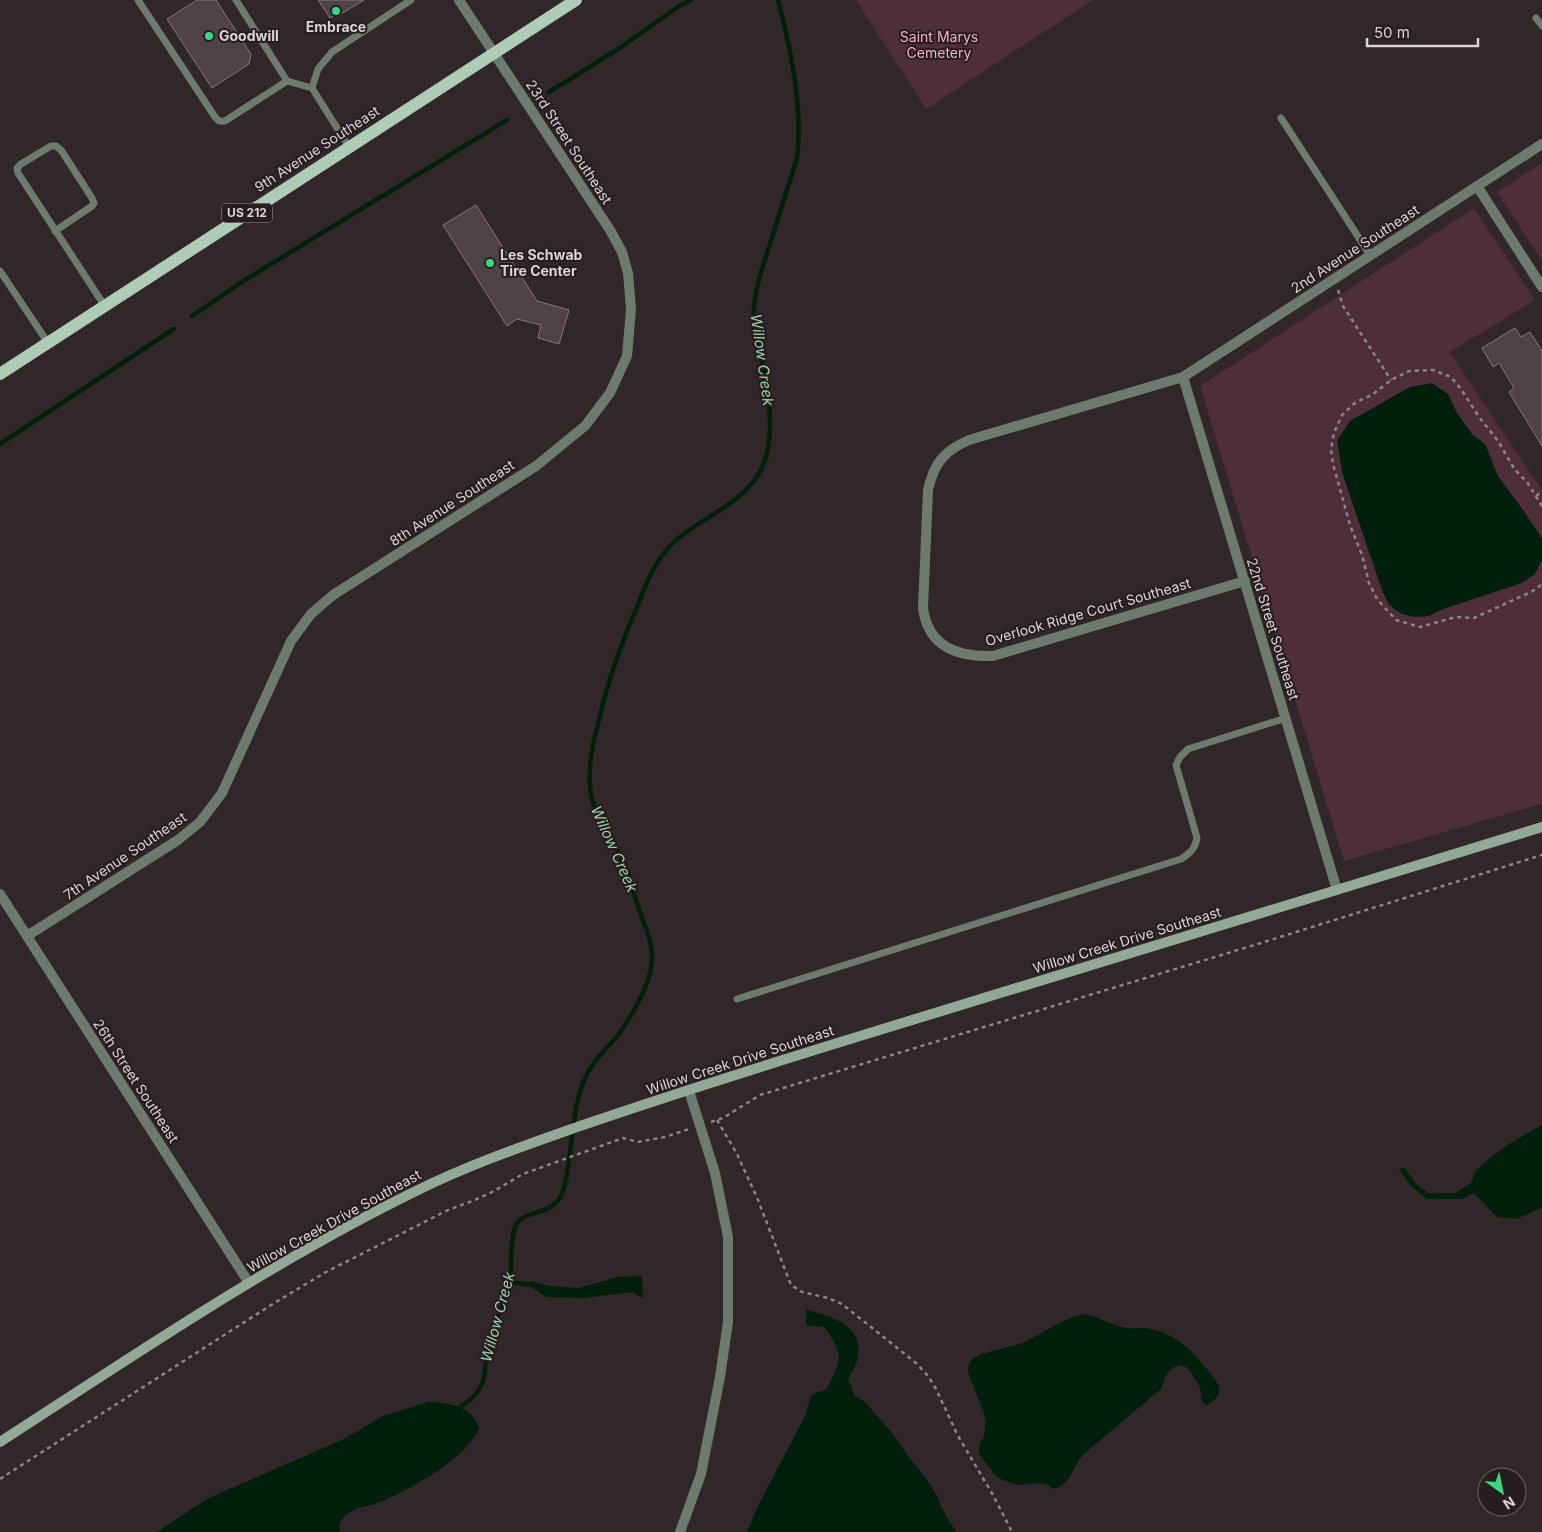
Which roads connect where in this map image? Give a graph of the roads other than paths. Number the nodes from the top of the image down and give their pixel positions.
1 (138, 0) edge
2 (236, 0) edge
3 (411, 0) edge
4 (459, 0) edge
5 (576, 0) edge
6 (1536, 18) dead end
7 (1542, 26) edge
8 (494, 53) junction
9 (287, 81) junction
10 (312, 88) junction
11 (1281, 118) dead end
12 (1542, 144) edge
13 (349, 147) junction
14 (1477, 186) junction
15 (55, 231) junction
16 (1370, 255) junction
17 (0, 271) edge
18 (1542, 287) edge
19 (104, 305) junction
20 (631, 310) joint
21 (48, 343) junction
22 (0, 374) edge
23 (1183, 377) junction
24 (1245, 582) junction
25 (262, 704) joint
26 (1286, 718) junction
27 (1542, 827) edge
28 (1337, 890) junction
29 (0, 894) edge
30 (27, 936) junction
31 (737, 999) dead end
32 (689, 1090) junction
33 (249, 1283) junction
34 (0, 1442) edge
35 (680, 1532) edge

1 - 9 lane
2 - 9 lane
3 - 10 lane
4 - 8 street, 23rd Street Southeast
5 - 8 main road, 9th Avenue Southeast / US 212
6 - 7 lane
8 - 13 main road, 9th Avenue Southeast / US 212
8 - 20 street, 23rd Street Southeast
9 - 10 lane
10 - 13 lane
11 - 16 lane
12 - 14 street, 2nd Avenue Southeast
13 - 19 main road, 9th Avenue Southeast / US 212
14 - 16 street, 2nd Avenue Southeast
14 - 18 street
15 - 15 lane
15 - 19 lane
16 - 23 street, 2nd Avenue Southeast
17 - 21 lane
19 - 21 main road, 9th Avenue Southeast / US 212
20 - 25 street, 8th Avenue Southeast
21 - 22 main road, 9th Avenue Southeast / US 212
23 - 24 street, 22nd Street Southeast
23 - 24 street, Overlook Ridge Court Southeast
24 - 26 street, 22nd Street Southeast
25 - 30 street, 7th Avenue Southeast
26 - 28 street, 22nd Street Southeast
26 - 31 lane
27 - 28 main road, Willow Creek Drive Southeast
28 - 32 main road, Willow Creek Drive Southeast
29 - 30 street, 26th Street Southeast
30 - 33 street, 26th Street Southeast
32 - 33 main road, Willow Creek Drive Southeast
32 - 35 street
33 - 34 main road, Willow Creek Drive Southeast

